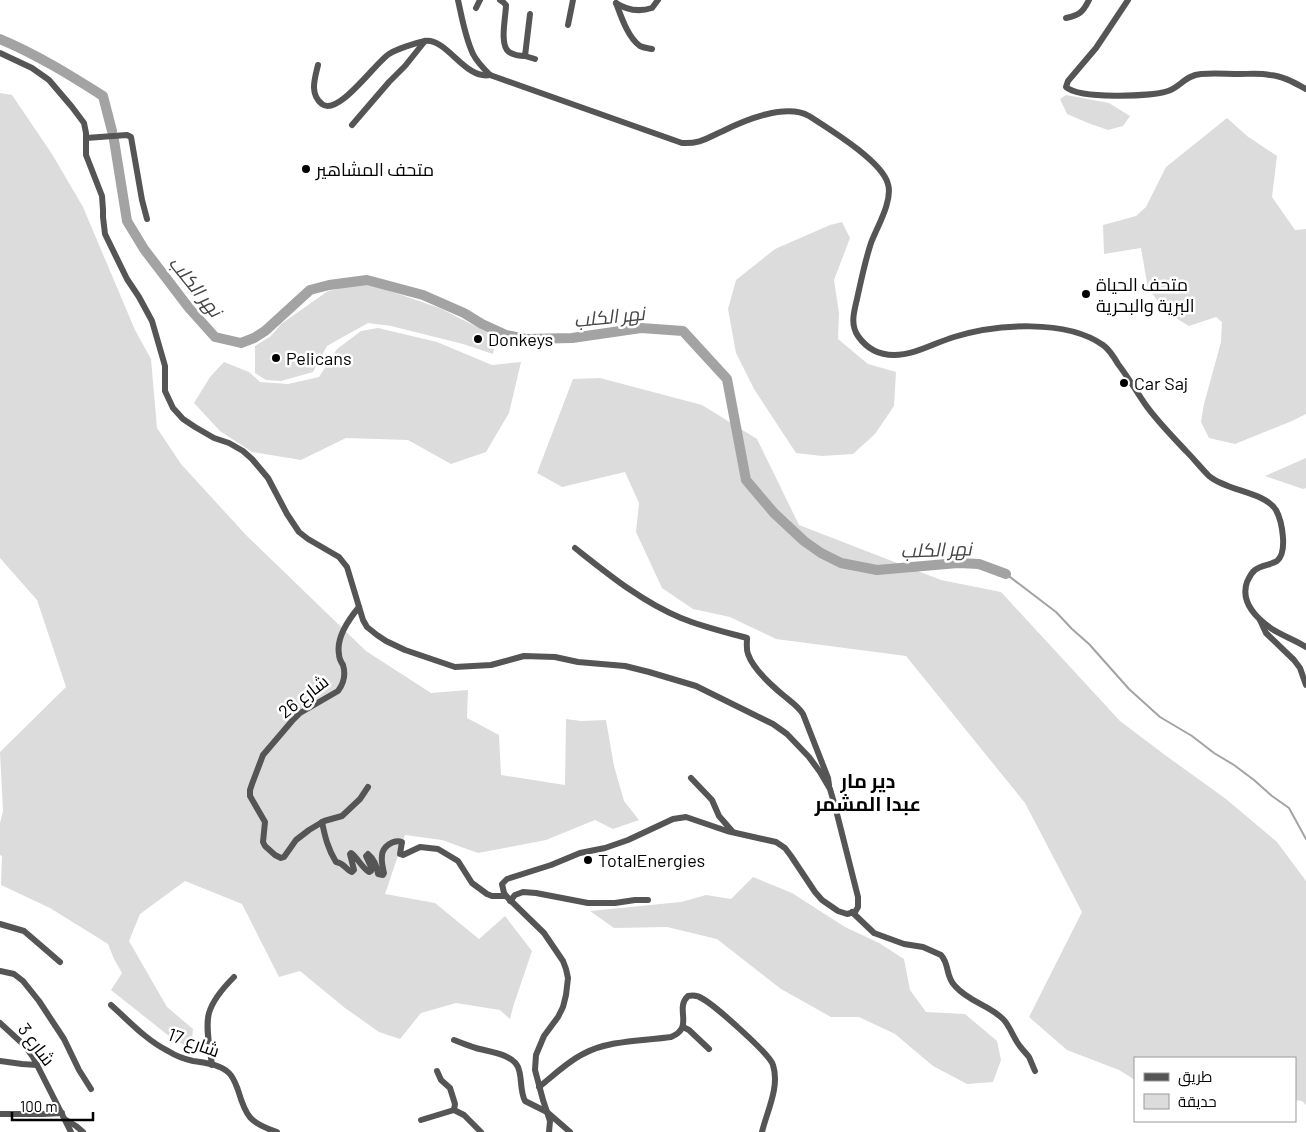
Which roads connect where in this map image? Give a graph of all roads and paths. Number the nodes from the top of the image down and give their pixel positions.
1 (458, 0) edge
2 (480, 0) edge
3 (500, 0) edge
4 (573, 0) edge
5 (658, 0) edge
6 (1089, 0) edge
7 (1128, 0) edge
8 (615, 2) edge
9 (476, 8) dead end
10 (530, 14) dead end
11 (1066, 18) dead end
12 (568, 25) dead end
13 (425, 41) junction
14 (652, 49) dead end
15 (0, 53) edge
16 (525, 56) junction
17 (535, 59) dead end
18 (318, 65) dead end
19 (490, 75) junction
20 (1306, 89) edge
21 (352, 125) dead end
22 (86, 138) junction
23 (147, 219) dead end
24 (575, 548) dead end
25 (359, 607) junction
26 (1258, 618) junction
27 (1306, 647) edge
28 (1306, 685) edge
29 (691, 778) dead end
30 (368, 787) dead end
31 (830, 789) junction
32 (322, 822) junction
33 (733, 832) junction
34 (508, 898) junction
35 (648, 900) dead end
36 (852, 912) junction
37 (0, 924) edge
38 (60, 962) dead end
39 (0, 971) edge
40 (234, 977) dead end
41 (111, 1005) dead end
42 (0, 1023) edge
43 (683, 1027) junction
44 (454, 1040) dead end
45 (709, 1049) dead end
46 (0, 1061) edge
47 (37, 1064) junction
48 (212, 1064) junction
49 (437, 1071) dead end
50 (1035, 1071) dead end
51 (539, 1087) junction
52 (91, 1089) dead end
53 (454, 1110) junction
54 (547, 1112) junction
55 (0, 1114) edge
56 (64, 1116) junction
57 (420, 1120) dead end
58 (71, 1132) edge
59 (83, 1132) edge
60 (277, 1132) edge
61 (481, 1132) edge
62 (550, 1132) edge
63 (570, 1132) edge
64 (762, 1132) edge

1 - 19 street
2 - 9 street
3 - 16 street
4 - 12 street
5 - 8 street
6 - 11 street
7 - 20 street
8 - 14 street
10 - 16 street
13 - 18 street
13 - 19 street
13 - 21 street
15 - 22 street
16 - 17 street
19 - 26 street
22 - 23 street
22 - 25 street
24 - 31 street
25 - 31 street
25 - 32 street, شارع 26
26 - 27 street
26 - 28 street
29 - 33 street
30 - 32 street, شارع 26
31 - 36 street
32 - 34 street
33 - 34 street
33 - 36 street
34 - 35 street
34 - 51 street
36 - 50 street
37 - 38 street
39 - 52 street
40 - 48 street
41 - 48 street, شارع 17
42 - 47 street, شارع 3
43 - 45 street
43 - 51 street
43 - 64 street
44 - 54 street
46 - 47 street
47 - 56 street, شارع 3
48 - 60 street, شارع 17
49 - 53 street
51 - 54 street
53 - 57 street
53 - 61 street
54 - 62 street
54 - 63 street
55 - 56 street
56 - 58 street, شارع 3
56 - 59 street

